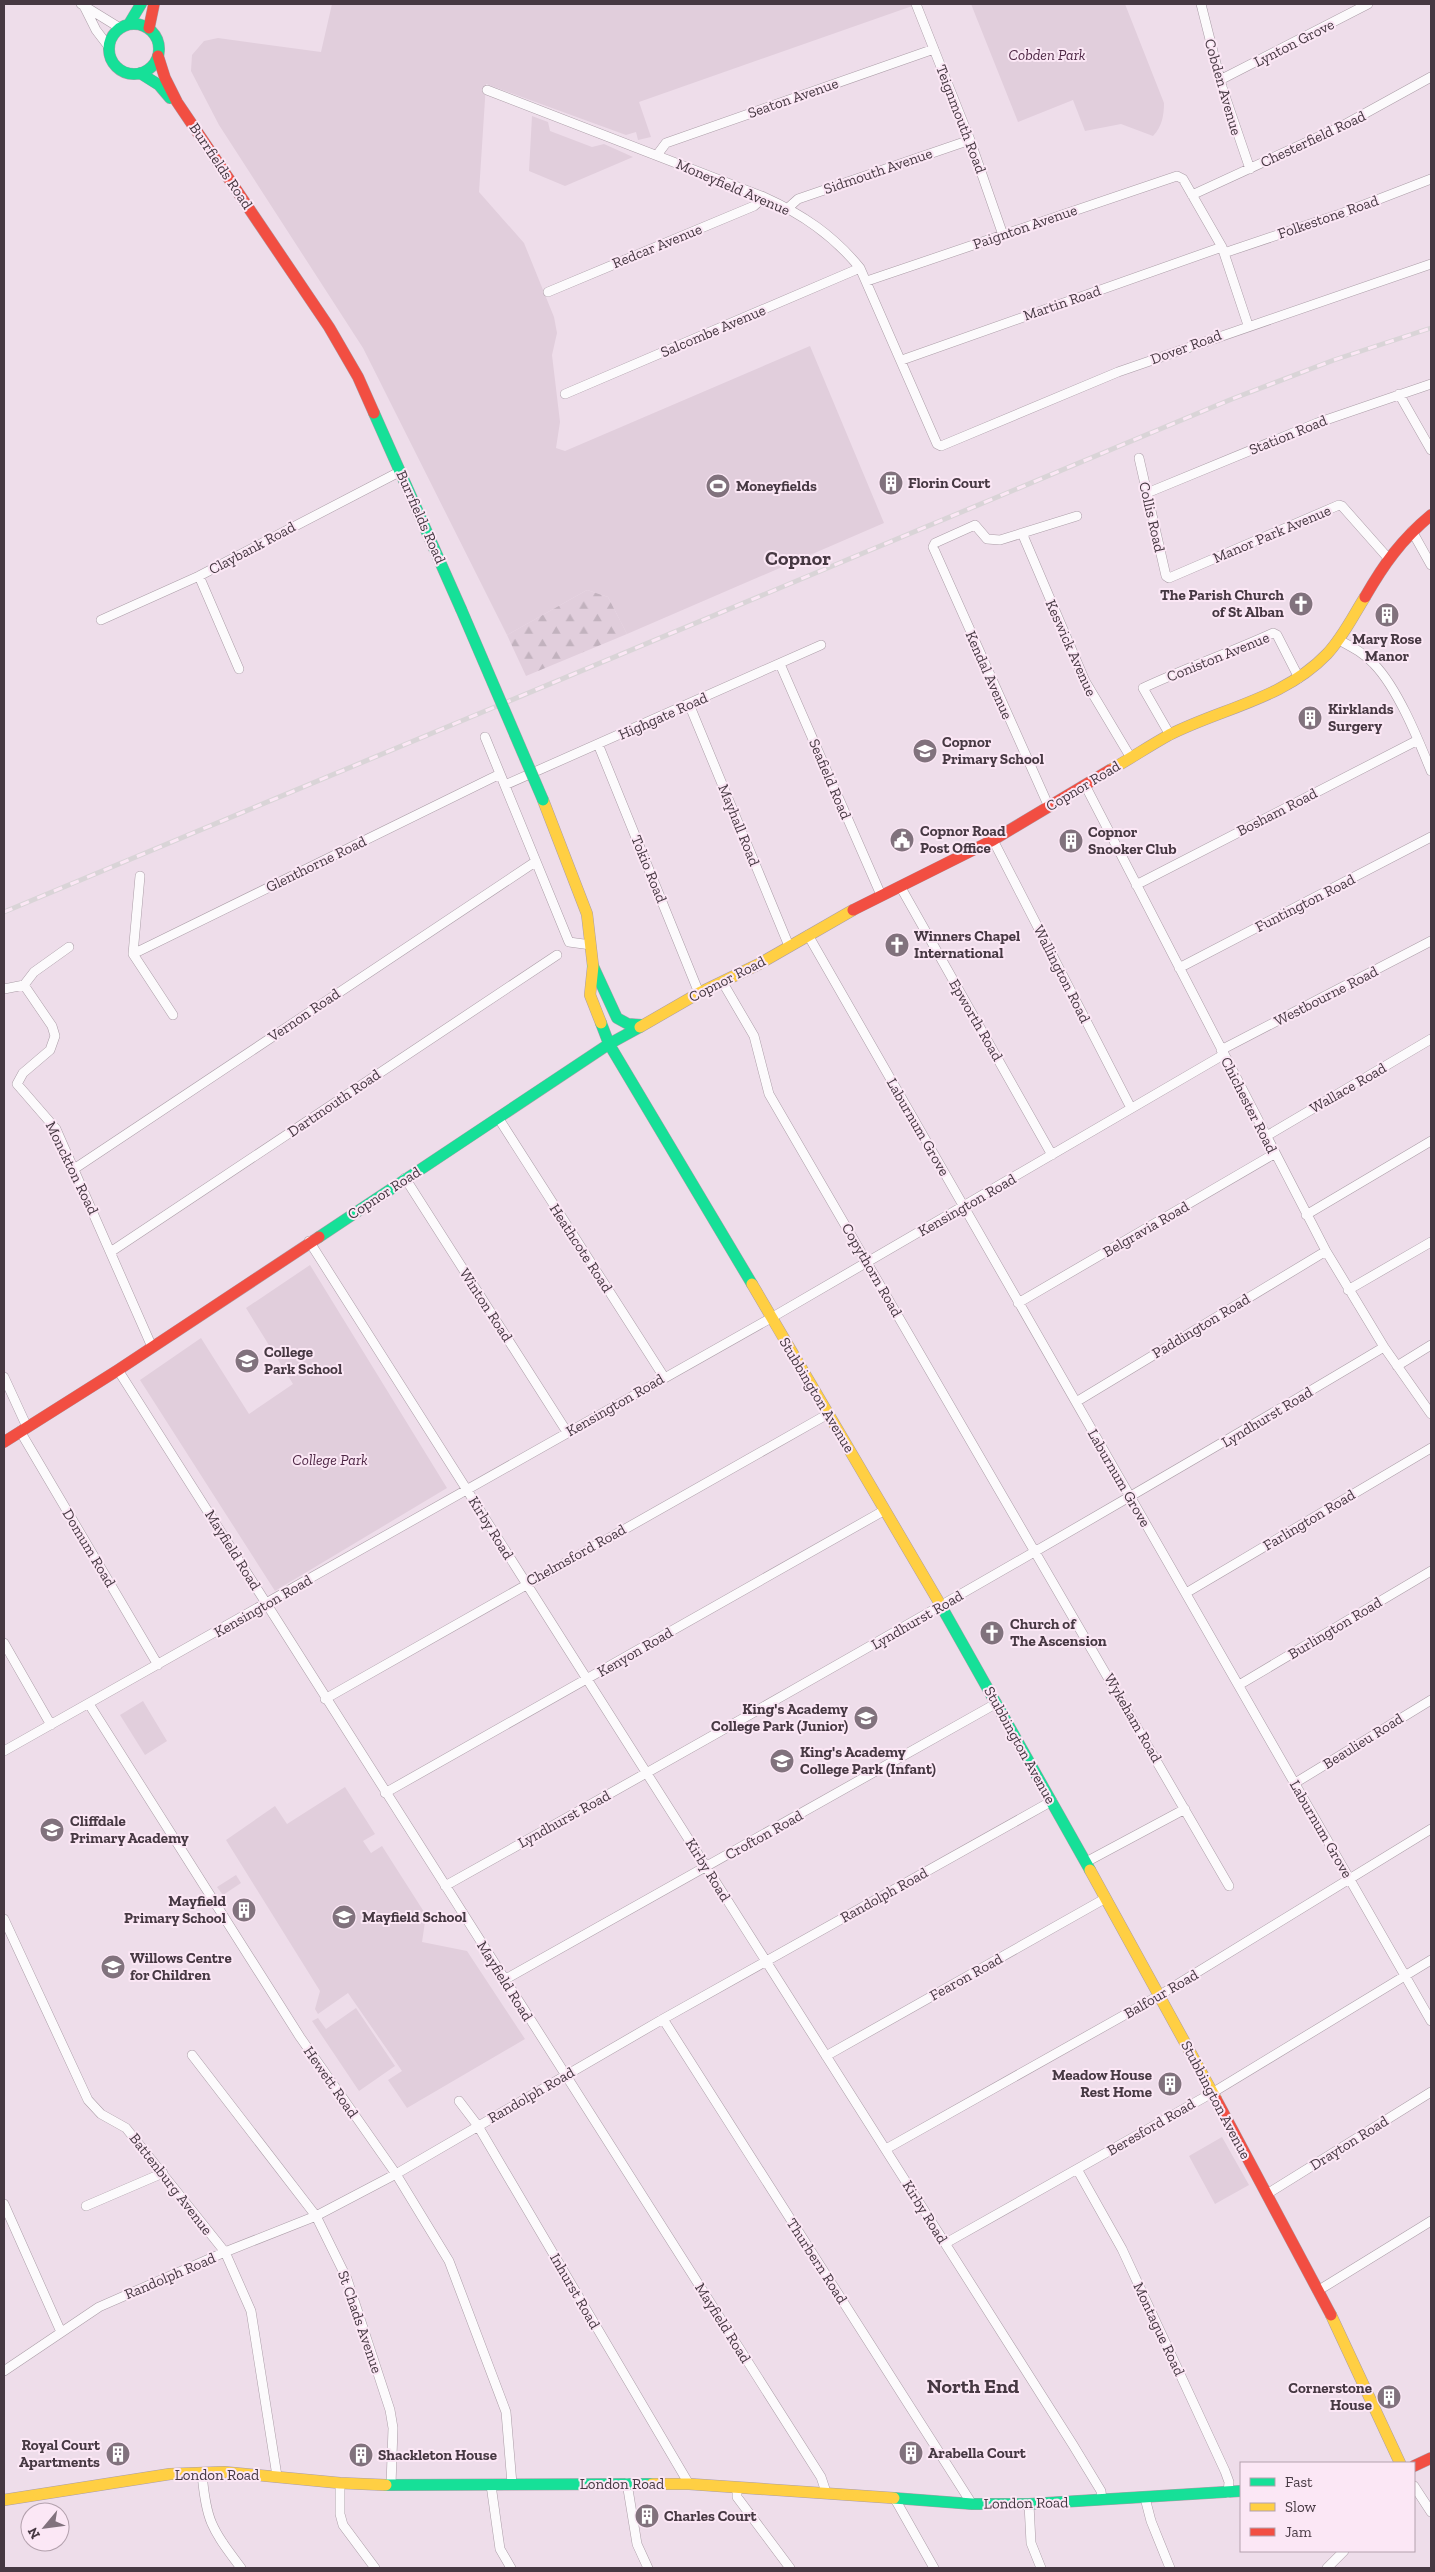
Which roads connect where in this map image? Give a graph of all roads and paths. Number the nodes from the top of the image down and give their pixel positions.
1 (141, 4) edge
2 (154, 4) edge
3 (916, 4) edge
4 (1200, 4) edge
5 (1368, 4) edge
6 (83, 6) edge
7 (124, 26) junction
8 (149, 28) junction
9 (109, 47) junction
10 (934, 49) junction
11 (158, 56) junction
12 (140, 73) junction
13 (1431, 77) edge
14 (1220, 80) junction
15 (488, 90) dead end
16 (177, 102) junction
17 (970, 140) junction
18 (657, 155) junction
19 (1250, 169) junction
20 (1431, 179) edge
21 (1192, 195) junction
22 (764, 197) junction
23 (788, 208) junction
24 (1003, 235) junction
25 (1223, 250) junction
26 (1431, 264) edge
27 (860, 268) junction
28 (867, 282) junction
29 (548, 292) dead end
30 (1248, 325) junction
31 (902, 360) junction
32 (1431, 384) edge
33 (565, 394) dead end
34 (1399, 394) junction
35 (946, 445) joint
36 (1431, 450) edge
37 (1139, 458) dead end
38 (401, 471) junction
39 (1147, 493) junction
40 (1431, 515) edge
41 (1077, 516) dead end
42 (1412, 531) junction
43 (1022, 533) junction
44 (1388, 558) junction
45 (1431, 565) edge
46 (199, 576) junction
47 (1166, 576) joint
48 (101, 620) dead end
49 (1339, 640) junction
50 (821, 646) dead end
51 (780, 664) junction
52 (239, 669) dead end
53 (1299, 678) junction
54 (689, 704) junction
55 (1170, 735) junction
56 (485, 736) dead end
57 (1418, 740) junction
58 (598, 744) junction
59 (1130, 758) junction
60 (1431, 771) edge
61 (500, 774) junction
62 (505, 785) junction
63 (1086, 785) junction
64 (1049, 807) junction
65 (1431, 837) edge
66 (993, 840) junction
67 (535, 862) junction
68 (140, 876) dead end
69 (1136, 885) junction
70 (900, 886) junction
71 (881, 895) junction
72 (808, 935) junction
73 (1431, 941) edge
74 (591, 945) junction
75 (789, 946) junction
76 (69, 947) dead end
77 (133, 954) junction
78 (557, 955) dead end
79 (593, 966) junction
80 (1179, 968) junction
81 (723, 983) junction
82 (24, 985) junction
83 (4, 989) edge
84 (699, 993) junction
85 (173, 1015) dead end
86 (642, 1025) junction
87 (1431, 1039) edge
88 (609, 1044) junction
89 (1222, 1053) junction
90 (1131, 1108) junction
91 (499, 1119) junction
92 (1265, 1137) junction
93 (1431, 1141) edge
94 (1052, 1154) junction
95 (1274, 1154) junction
96 (74, 1169) junction
97 (405, 1178) junction
98 (964, 1207) junction
99 (1306, 1214) junction
100 (309, 1241) junction
101 (1431, 1242) edge
102 (112, 1251) junction
103 (1326, 1251) junction
104 (868, 1263) junction
105 (1348, 1290) junction
106 (1018, 1303) junction
107 (771, 1318) junction
108 (1431, 1345) edge
109 (152, 1347) junction
110 (1384, 1347) junction
111 (1397, 1366) junction
112 (118, 1370) junction
113 (4, 1377) edge
114 (664, 1377) junction
115 (1076, 1402) junction
116 (828, 1414) junction
117 (1431, 1414) edge
118 (24, 1429) junction
119 (567, 1432) junction
120 (4, 1442) edge
121 (1431, 1448) edge
122 (466, 1489) junction
123 (1130, 1497) junction
124 (885, 1510) junction
125 (1036, 1551) junction
126 (1431, 1571) edge
127 (526, 1583) junction
128 (1186, 1593) junction
129 (266, 1604) junction
130 (942, 1606) junction
131 (4, 1642) edge
132 (158, 1665) junction
133 (587, 1679) junction
134 (1239, 1685) junction
135 (325, 1699) junction
136 (1431, 1700) edge
137 (998, 1703) junction
138 (89, 1704) junction
139 (51, 1725) junction
140 (4, 1751) edge
141 (647, 1773) junction
142 (1295, 1783) junction
143 (386, 1793) junction
144 (1052, 1801) junction
145 (1185, 1809) junction
146 (1431, 1829) edge
147 (1086, 1862) junction
148 (707, 1867) junction
149 (1350, 1880) junction
150 (445, 1886) junction
151 (1229, 1886) dead end
152 (1106, 1898) junction
153 (4, 1920) edge
154 (1431, 1960) edge
155 (766, 1961) junction
156 (1405, 1976) junction
157 (504, 1980) junction
158 (1160, 1995) junction
159 (663, 2019) junction
160 (1431, 2021) edge
161 (192, 2055) dead end
162 (826, 2056) junction
163 (565, 2075) junction
164 (1431, 2092) edge
165 (1212, 2093) junction
166 (459, 2100) dead end
167 (478, 2126) junction
168 (886, 2149) junction
169 (1077, 2170) junction
170 (163, 2173) junction
171 (396, 2174) junction
172 (1267, 2194) junction
173 (4, 2204) edge
174 (86, 2206) dead end
175 (316, 2216) junction
176 (1431, 2222) edge
177 (946, 2243) junction
178 (225, 2252) junction
179 (1319, 2290) junction
180 (61, 2332) junction
181 (4, 2372) edge
182 (1431, 2458) edge
183 (1400, 2462) edge
184 (1415, 2466) edge
185 (202, 2473) junction
186 (277, 2476) junction
187 (340, 2483) junction
188 (626, 2483) junction
189 (512, 2484) junction
190 (688, 2484) junction
191 (391, 2485) junction
192 (492, 2485) junction
193 (737, 2488) junction
194 (1415, 2488) edge
195 (1240, 2491) edge
196 (826, 2492) junction
197 (1228, 2493) junction
198 (1145, 2498) junction
199 (895, 2499) junction
200 (4, 2500) edge
201 (1102, 2500) junction
202 (972, 2504) junction
203 (1029, 2504) junction
204 (1431, 2512) edge
205 (1343, 2552) edge
206 (241, 2568) edge
207 (375, 2568) edge
208 (511, 2568) edge
209 (648, 2568) edge
210 (790, 2568) edge
211 (934, 2568) edge
212 (1040, 2568) edge
213 (1170, 2568) edge
214 (1327, 2568) edge

1 - 7 street
2 - 8 street
3 - 10 street, Teignmouth Road
4 - 14 street, Cobden Avenue
5 - 14 street, Lynton Grove
6 - 7 street
6 - 9 street
7 - 8 street
7 - 9 street
8 - 11 street
9 - 12 street
10 - 17 street, Teignmouth Road
10 - 18 street, Seaton Avenue
11 - 12 street
11 - 16 street, Burrfields Road
12 - 16 street, Burrfields Road
13 - 19 street, Chesterfield Road
14 - 19 street, Cobden Avenue
15 - 18 street, Moneyfield Avenue
16 - 38 street, Burrfields Road
17 - 23 street, Sidmouth Avenue
17 - 24 street, Teignmouth Road
18 - 22 street, Moneyfield Avenue
19 - 21 street, Chesterfield Road
20 - 25 street, Folkestone Road
21 - 24 street, Paignton Avenue
21 - 25 street
22 - 23 street, Moneyfield Avenue
22 - 29 street, Redcar Avenue
23 - 27 street, Moneyfield Avenue
24 - 28 street, Paignton Avenue
25 - 30 street
25 - 31 street, Martin Road
26 - 30 street, Dover Road
27 - 28 street, Moneyfield Avenue
27 - 33 street, Salcombe Avenue
28 - 31 street, Moneyfield Avenue
30 - 35 street, Dover Road
31 - 35 street, Moneyfield Avenue
32 - 34 street, Station Road
34 - 36 street
34 - 39 street, Station Road
37 - 39 street, Collis Road
38 - 46 street, Claybank Road
38 - 74 street, Burrfields Road, bridge
39 - 47 street, Collis Road
40 - 42 street, Copnor Road
41 - 43 street
42 - 44 street, Copnor Road
42 - 45 street
43 - 59 street, Keswick Avenue
43 - 64 street, Kendal Avenue
44 - 47 street, Manor Park Avenue
44 - 49 street, Copnor Road
46 - 48 street, Claybank Road
46 - 52 street
49 - 53 street, Copnor Road
49 - 57 street
50 - 51 street, Highgate Road
51 - 54 street, Highgate Road
51 - 71 street, Seafield Road
53 - 55 street, Copnor Road
53 - 55 street, Coniston Avenue
54 - 58 street, Highgate Road
54 - 75 street, Mayhall Road
55 - 59 street, Copnor Road
56 - 61 street
57 - 60 street
57 - 69 street, Bosham Road
58 - 62 street, Highgate Road
58 - 84 street, Tokio Road
59 - 63 street, Copnor Road
61 - 62 street
61 - 77 street, Glenthorne Road
62 - 67 street
63 - 64 street, Copnor Road
63 - 69 street, Chichester Road
64 - 66 street, Copnor Road
65 - 80 street, Funtington Road
66 - 70 street, Copnor Road
66 - 90 street, Wallington Road
67 - 74 street
67 - 96 street, Vernon Road
68 - 77 street
69 - 80 street, Chichester Road
70 - 71 street, Copnor Road
70 - 94 street, Epworth Road
71 - 72 street, Copnor Road
72 - 75 street, Copnor Road
72 - 98 street, Laburnum Grove
73 - 89 street, Westbourne Road
74 - 79 street, Burrfields Road
75 - 81 street, Copnor Road
76 - 82 street
77 - 85 street
78 - 102 street, Dartmouth Road
79 - 86 street, Burrfields Road
79 - 88 street, Burrfields Road
80 - 89 street, Chichester Road
81 - 84 street, Copnor Road
81 - 104 street, Copythorn Road
82 - 83 street
82 - 96 street, Monckton Road
84 - 86 street, Copnor Road
86 - 88 street, Copnor Road
87 - 92 street, Wallace Road
88 - 91 street, Copnor Road
88 - 107 street, Stubbington Avenue
89 - 90 street, Kensington Road
89 - 92 street, Chichester Road
90 - 94 street, Kensington Road
91 - 97 street, Copnor Road
91 - 114 street, Heathcote Road
92 - 95 street, Chichester Road
93 - 99 street
94 - 98 street, Kensington Road
95 - 99 street, Chichester Road
95 - 106 street, Belgravia Road
96 - 102 street, Monckton Road
97 - 100 street, Copnor Road
97 - 119 street, Winton Road
98 - 104 street, Kensington Road
98 - 106 street, Laburnum Grove
99 - 103 street, Chichester Road
100 - 109 street, Copnor Road
100 - 122 street, Kirby Road
101 - 105 street
102 - 109 street, Monckton Road
103 - 105 street, Chichester Road
103 - 115 street, Paddington Road
104 - 107 street, Kensington Road
104 - 125 street, Copythorn Road
105 - 110 street, Chichester Road
106 - 115 street, Laburnum Grove
107 - 114 street, Kensington Road
107 - 116 street, Stubbington Avenue
108 - 111 street
109 - 112 street, Copnor Road
110 - 111 street, Chichester Road
110 - 123 street, Lyndhurst Road
111 - 117 street, Chichester Road
112 - 118 street, Copnor Road
112 - 129 street, Mayfield Road
113 - 118 street, Domum Road
114 - 119 street, Kensington Road
115 - 123 street, Laburnum Grove
116 - 124 street, Stubbington Avenue
116 - 127 street, Chelmsford Road
118 - 120 street, Copnor Road
118 - 132 street, Domum Road
119 - 122 street, Kensington Road
121 - 128 street, Farlington Road
122 - 127 street, Kirby Road
122 - 129 street, Kensington Road
123 - 125 street, Lyndhurst Road
123 - 128 street, Laburnum Grove
124 - 130 street, Stubbington Avenue
124 - 133 street, Kenyon Road
125 - 130 street, Lyndhurst Road
125 - 145 street, Wykeham Road
126 - 134 street, Burlington Road
127 - 133 street, Kirby Road
127 - 135 street, Chelmsford Road
128 - 134 street, Laburnum Grove
129 - 132 street, Kensington Road
129 - 135 street, Mayfield Road
130 - 137 street, Stubbington Avenue
130 - 141 street, Lyndhurst Road
131 - 139 street
132 - 138 street, Kensington Road
133 - 141 street, Kirby Road
133 - 143 street, Kenyon Road
134 - 142 street, Laburnum Grove
135 - 143 street, Mayfield Road
136 - 142 street, Beaulieu Road
137 - 144 street, Stubbington Avenue
137 - 148 street, Crofton Road
138 - 139 street, Kensington Road
138 - 171 street, Hewett Road
139 - 140 street, Kensington Road
141 - 148 street, Kirby Road
141 - 150 street, Lyndhurst Road
142 - 149 street, Laburnum Grove
143 - 150 street, Mayfield Road
144 - 147 street, Stubbington Avenue
144 - 155 street, Randolph Road
145 - 147 street
145 - 151 street, Wykeham Road
146 - 149 street, Balfour Road
147 - 152 street, Stubbington Avenue
148 - 155 street, Kirby Road
148 - 157 street, Crofton Road
149 - 156 street, Laburnum Grove
149 - 158 street, Balfour Road
150 - 157 street, Mayfield Road
152 - 158 street, Stubbington Avenue
152 - 162 street, Fearon Road
153 - 170 street, Battenburg Avenue
154 - 156 street, Beresford Road
155 - 159 street, Randolph Road
155 - 162 street, Kirby Road
156 - 160 street, Laburnum Grove
156 - 165 street, Beresford Road
157 - 163 street, Mayfield Road
158 - 165 street, Stubbington Avenue
158 - 168 street, Balfour Road
159 - 163 street, Randolph Road
159 - 202 street, Thurbern Road
161 - 175 street, St Chads Avenue
162 - 168 street, Kirby Road
163 - 167 street, Randolph Road
163 - 196 street, Mayfield Road
164 - 172 street, Drayton Road
165 - 169 street, Beresford Road
165 - 172 street, Stubbington Avenue
166 - 167 street, Inhurst Road
167 - 171 street, Randolph Road
167 - 190 street, Inhurst Road
168 - 177 street, Kirby Road
169 - 177 street, Beresford Road
169 - 197 street, Montague Road
170 - 174 street
170 - 178 street, Battenburg Avenue
171 - 175 street, Randolph Road
171 - 189 street, Hewett Road
172 - 179 street, Stubbington Avenue
173 - 180 street
175 - 178 street, Randolph Road
175 - 191 street, St Chads Avenue
176 - 179 street
177 - 201 street, Kirby Road
178 - 180 street, Randolph Road
178 - 186 street, Battenburg Avenue
179 - 183 street, Stubbington Avenue
180 - 181 street, Randolph Road
182 - 184 street
185 - 186 street, London Road
185 - 200 street, London Road
185 - 206 street
186 - 187 street, London Road
187 - 191 street, London Road
187 - 207 street
188 - 189 street, London Road
188 - 190 street, London Road
188 - 209 street
189 - 192 street, London Road
190 - 193 street, London Road
191 - 192 street, London Road
192 - 208 street
193 - 196 street, London Road
193 - 210 street
194 - 204 street
195 - 197 street, London Road
196 - 199 street, London Road
197 - 198 street, London Road
198 - 201 street, London Road
198 - 213 street
199 - 202 street, London Road
199 - 211 street
201 - 203 street, London Road
202 - 203 street, London Road
203 - 212 street
205 - 214 street

